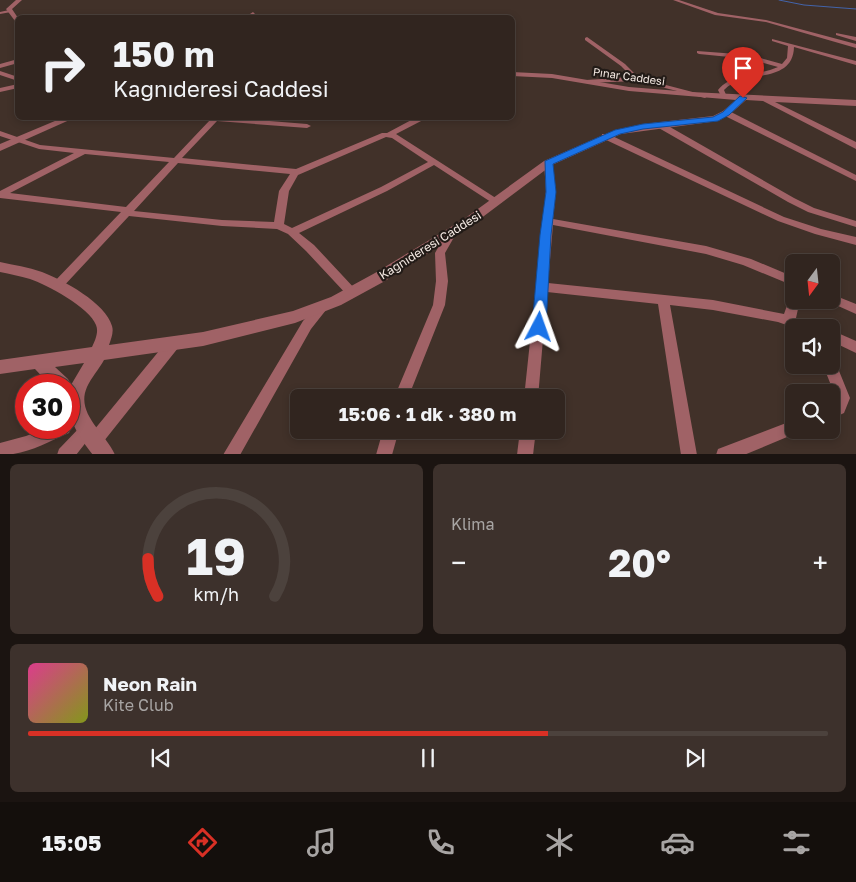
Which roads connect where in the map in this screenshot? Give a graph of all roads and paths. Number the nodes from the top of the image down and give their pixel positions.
1 (19, 0) edge
2 (675, 0) edge
3 (9, 11) junction
4 (0, 13) edge
5 (724, 15) junction
6 (15, 19) edge
7 (587, 39) dead end
8 (856, 39) edge
9 (774, 40) dead end
10 (791, 46) junction
11 (856, 46) edge
12 (699, 52) dead end
13 (15, 62) edge
14 (856, 63) edge
15 (0, 66) edge
16 (782, 66) junction
17 (0, 74) edge
18 (515, 74) edge
19 (15, 78) edge
20 (637, 79) junction
21 (586, 82) junction
22 (15, 87) edge
23 (0, 90) edge
24 (706, 96) junction
25 (724, 97) junction
26 (743, 98) junction
27 (763, 99) junction
28 (854, 104) edge
29 (726, 113) junction
30 (64, 120) edge
31 (214, 120) edge
32 (239, 120) edge
33 (416, 120) edge
34 (660, 125) junction
35 (307, 126) dead end
36 (0, 133) edge
37 (389, 135) junction
38 (605, 136) junction
39 (18, 140) junction
40 (856, 146) edge
41 (0, 148) edge
42 (82, 152) junction
43 (178, 160) junction
44 (434, 162) junction
45 (548, 163) junction
46 (297, 172) junction
47 (856, 178) edge
48 (1, 195) edge
49 (497, 202) junction
50 (128, 211) junction
51 (547, 222) junction
52 (856, 224) edge
53 (279, 226) junction
54 (292, 232) junction
55 (452, 232) junction
56 (856, 241) edge
57 (1, 268) edge
58 (785, 278) edge
59 (57, 286) junction
60 (542, 288) junction
61 (352, 293) junction
62 (663, 299) junction
63 (840, 302) edge
64 (322, 307) junction
65 (856, 309) edge
66 (785, 319) edge
67 (840, 339) edge
68 (174, 344) junction
69 (856, 347) edge
70 (98, 354) junction
71 (38, 361) junction
72 (0, 367) edge
73 (51, 374) edge
74 (80, 384) edge
75 (405, 389) edge
76 (532, 389) edge
77 (840, 390) edge
78 (840, 406) edge
79 (80, 416) edge
80 (785, 430) edge
81 (87, 434) edge
82 (38, 439) edge
83 (388, 439) edge
84 (527, 439) edge
85 (0, 451) edge
86 (65, 454) edge
87 (232, 454) edge
88 (384, 454) edge
89 (525, 454) edge
90 (689, 454) edge
91 (724, 454) edge

1 - 3 street
2 - 5 street
3 - 4 street
3 - 6 street
5 - 8 street
5 - 11 street
7 - 20 street
9 - 10 street
10 - 14 street
10 - 16 street
12 - 16 street
13 - 15 street
16 - 25 street
17 - 19 street
18 - 21 street, Pınar Caddesi
20 - 21 street
20 - 24 street
21 - 24 street, Pınar Caddesi
22 - 23 street
24 - 25 street, Pınar Caddesi
25 - 26 street, Pınar Caddesi
26 - 27 street, Pınar Caddesi
26 - 29 street, Kağnıderesi Caddesi
27 - 28 street, Pınar Caddesi
27 - 40 street
29 - 34 street, Kağnıderesi Caddesi
29 - 47 street
30 - 39 street
31 - 43 street
32 - 35 street
33 - 37 street
34 - 38 street, Kağnıderesi Caddesi
34 - 52 street
36 - 39 street
37 - 44 street
37 - 46 street
38 - 45 street, Kağnıderesi Caddesi
38 - 56 street
39 - 41 street
39 - 42 street
42 - 43 street
42 - 48 street
43 - 46 street
43 - 50 street
44 - 49 street
44 - 54 street
45 - 49 street, Kağnıderesi Caddesi
45 - 51 street
46 - 53 street
48 - 50 street
49 - 55 street, Kağnıderesi Caddesi
50 - 53 street
50 - 59 street
51 - 58 street
51 - 60 street
53 - 54 street
54 - 61 street
55 - 61 street, Kağnıderesi Caddesi
55 - 75 street
57 - 59 street
59 - 70 street
60 - 62 street
60 - 76 street
61 - 64 street, Kağnıderesi Caddesi
62 - 66 street
62 - 90 street
63 - 65 street
64 - 68 street, Kağnıderesi Caddesi
64 - 87 street
67 - 69 street
68 - 70 street, Kağnıderesi Caddesi
68 - 81 street
70 - 71 street, Kağnıderesi Caddesi
70 - 74 street
71 - 72 street, Kağnıderesi Caddesi
71 - 73 street
77 - 78 street
79 - 81 street
80 - 91 street
81 - 86 street
82 - 85 street
83 - 88 street
84 - 89 street

